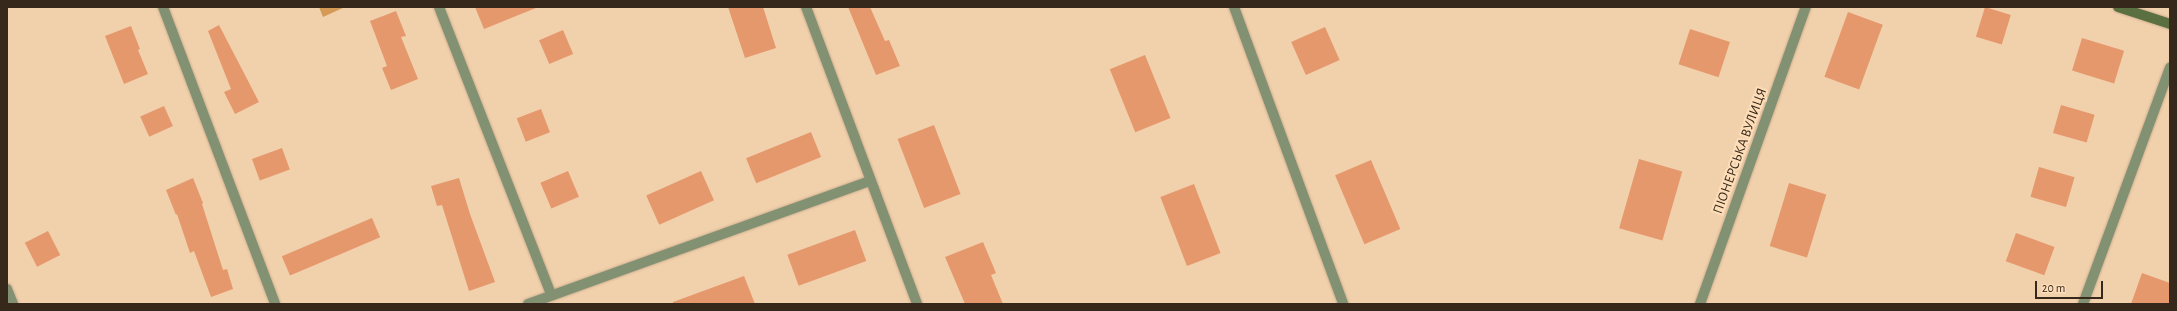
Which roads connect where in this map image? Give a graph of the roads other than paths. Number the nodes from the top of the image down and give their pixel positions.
1 (163, 7) edge
2 (439, 7) edge
3 (806, 7) edge
4 (1234, 7) edge
5 (1806, 7) edge
6 (2118, 7) edge
7 (2170, 24) edge
8 (2170, 68) edge
9 (870, 181) junction
10 (7, 289) edge
11 (551, 295) junction
12 (13, 304) edge
13 (274, 304) edge
14 (528, 304) edge
15 (917, 304) edge
16 (1343, 304) edge
17 (1700, 304) edge
18 (2083, 304) edge

1 - 13 street
2 - 11 street
3 - 9 street
4 - 16 street
5 - 17 street, ПІОНЕРСЬКА ВУЛИЦЯ
6 - 7 main road
8 - 18 street
9 - 11 street
9 - 15 street
10 - 12 street
11 - 14 street

